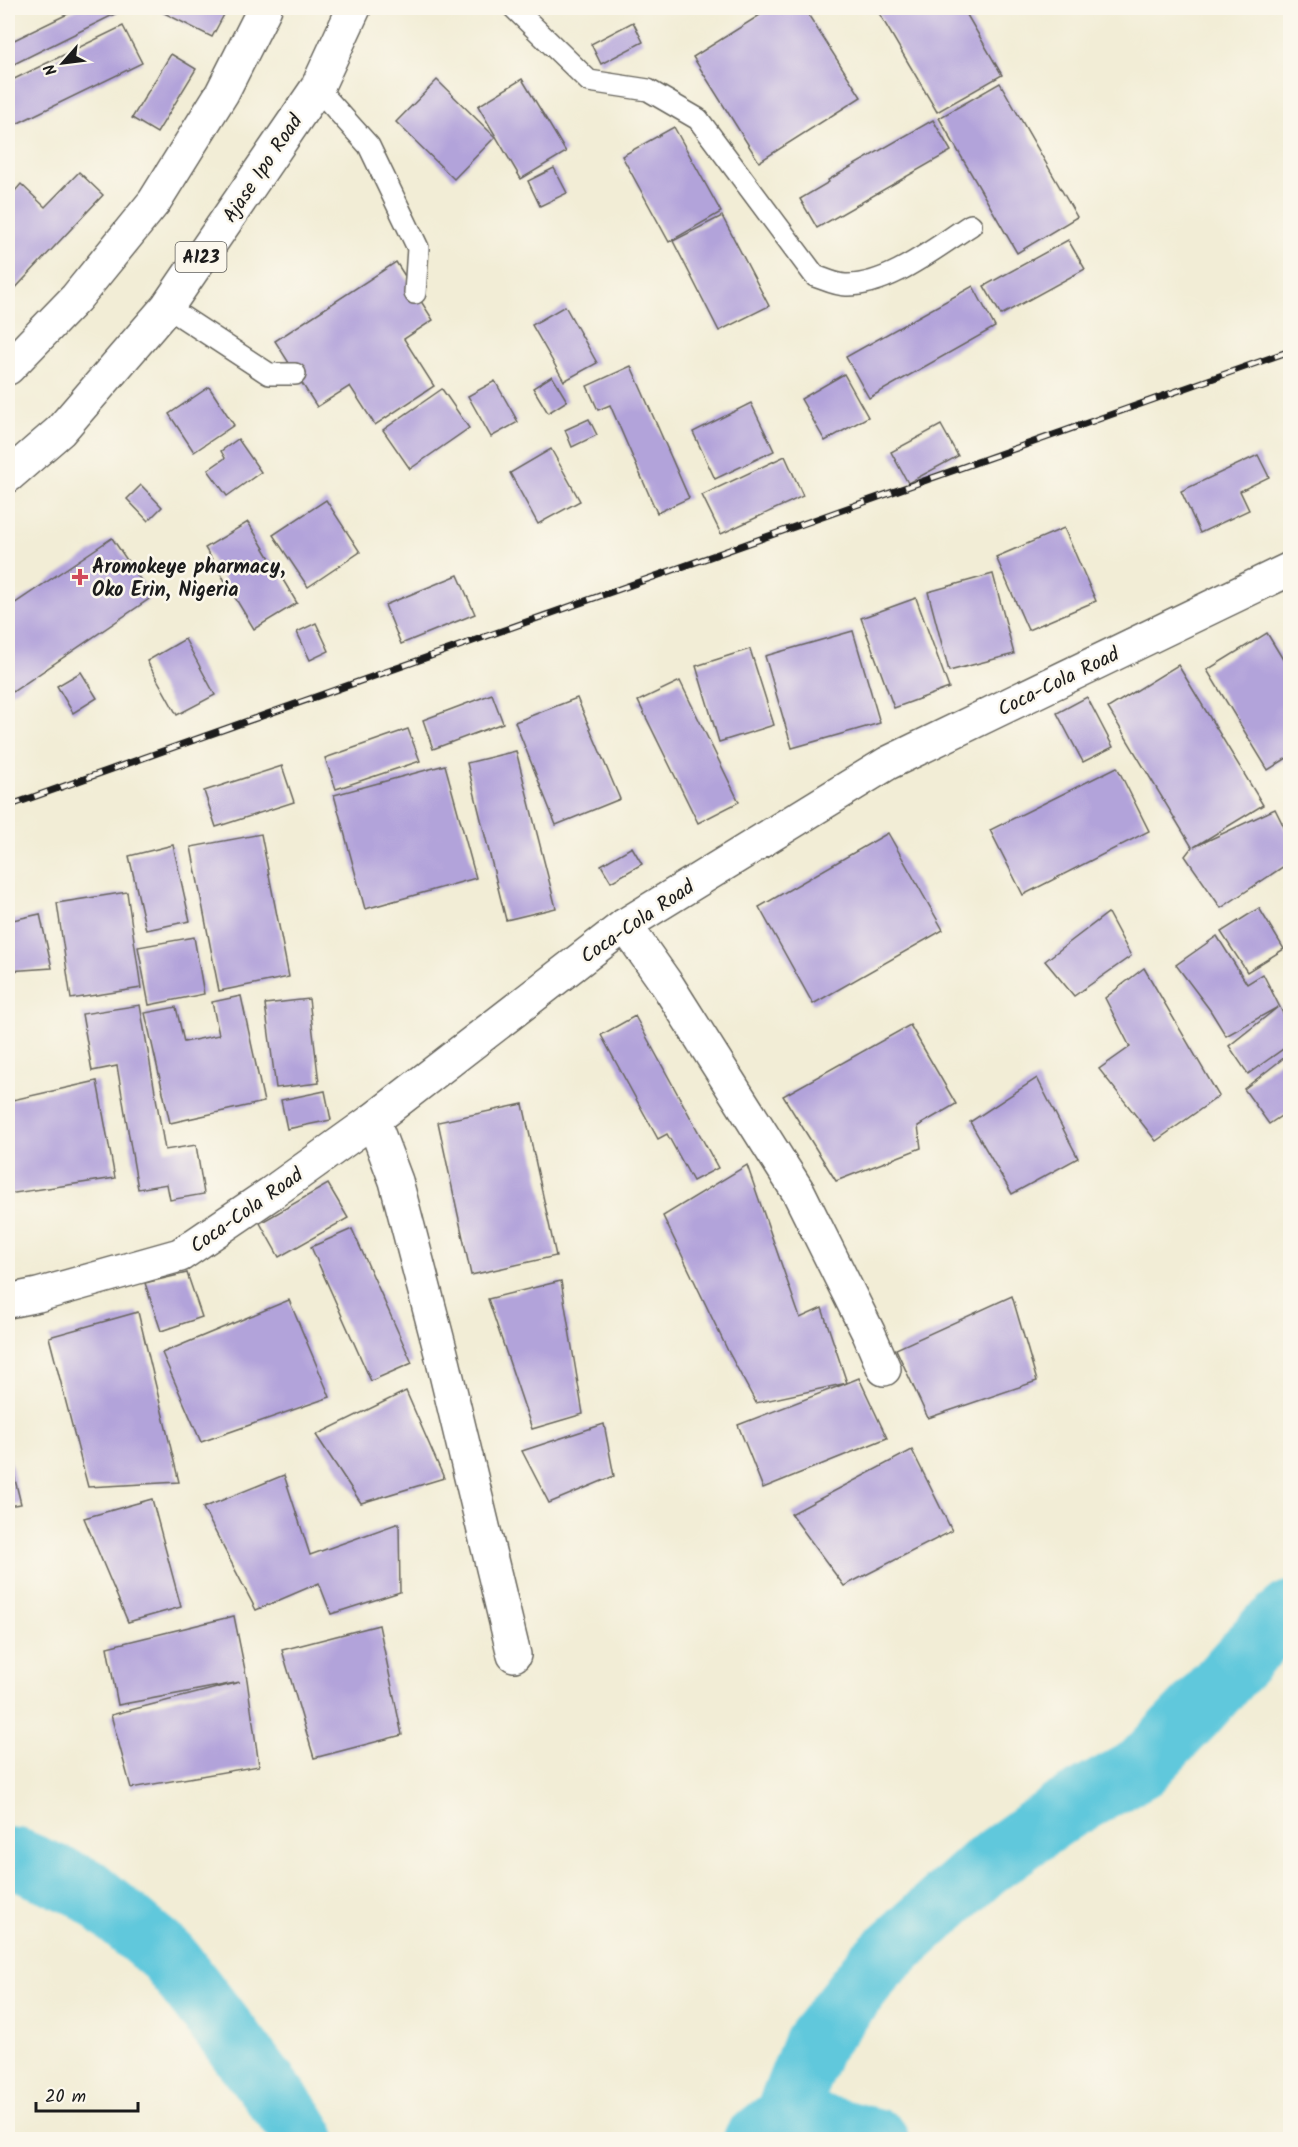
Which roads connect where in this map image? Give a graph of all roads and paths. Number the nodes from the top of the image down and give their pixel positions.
1 (265, 8) edge
2 (354, 8) edge
3 (514, 8) edge
4 (317, 88) junction
5 (971, 225) dead end
6 (416, 293) dead end
7 (167, 307) junction
8 (8, 368) edge
9 (295, 374) dead end
10 (8, 476) edge
11 (1290, 569) edge
12 (625, 925) junction
13 (373, 1120) junction
14 (8, 1300) edge
15 (884, 1369) dead end
16 (514, 1654) dead end

1 - 8 main road
2 - 4 main road, Ajase Ipo Road / A123
3 - 5 lane
4 - 6 lane
4 - 7 main road, Ajase Ipo Road / A123
7 - 9 lane
7 - 10 main road, Ajase Ipo Road / A123
11 - 12 main road, Coca-Cola Road
12 - 13 main road, Coca-Cola Road
12 - 15 main road
13 - 14 main road, Coca-Cola Road
13 - 16 main road

